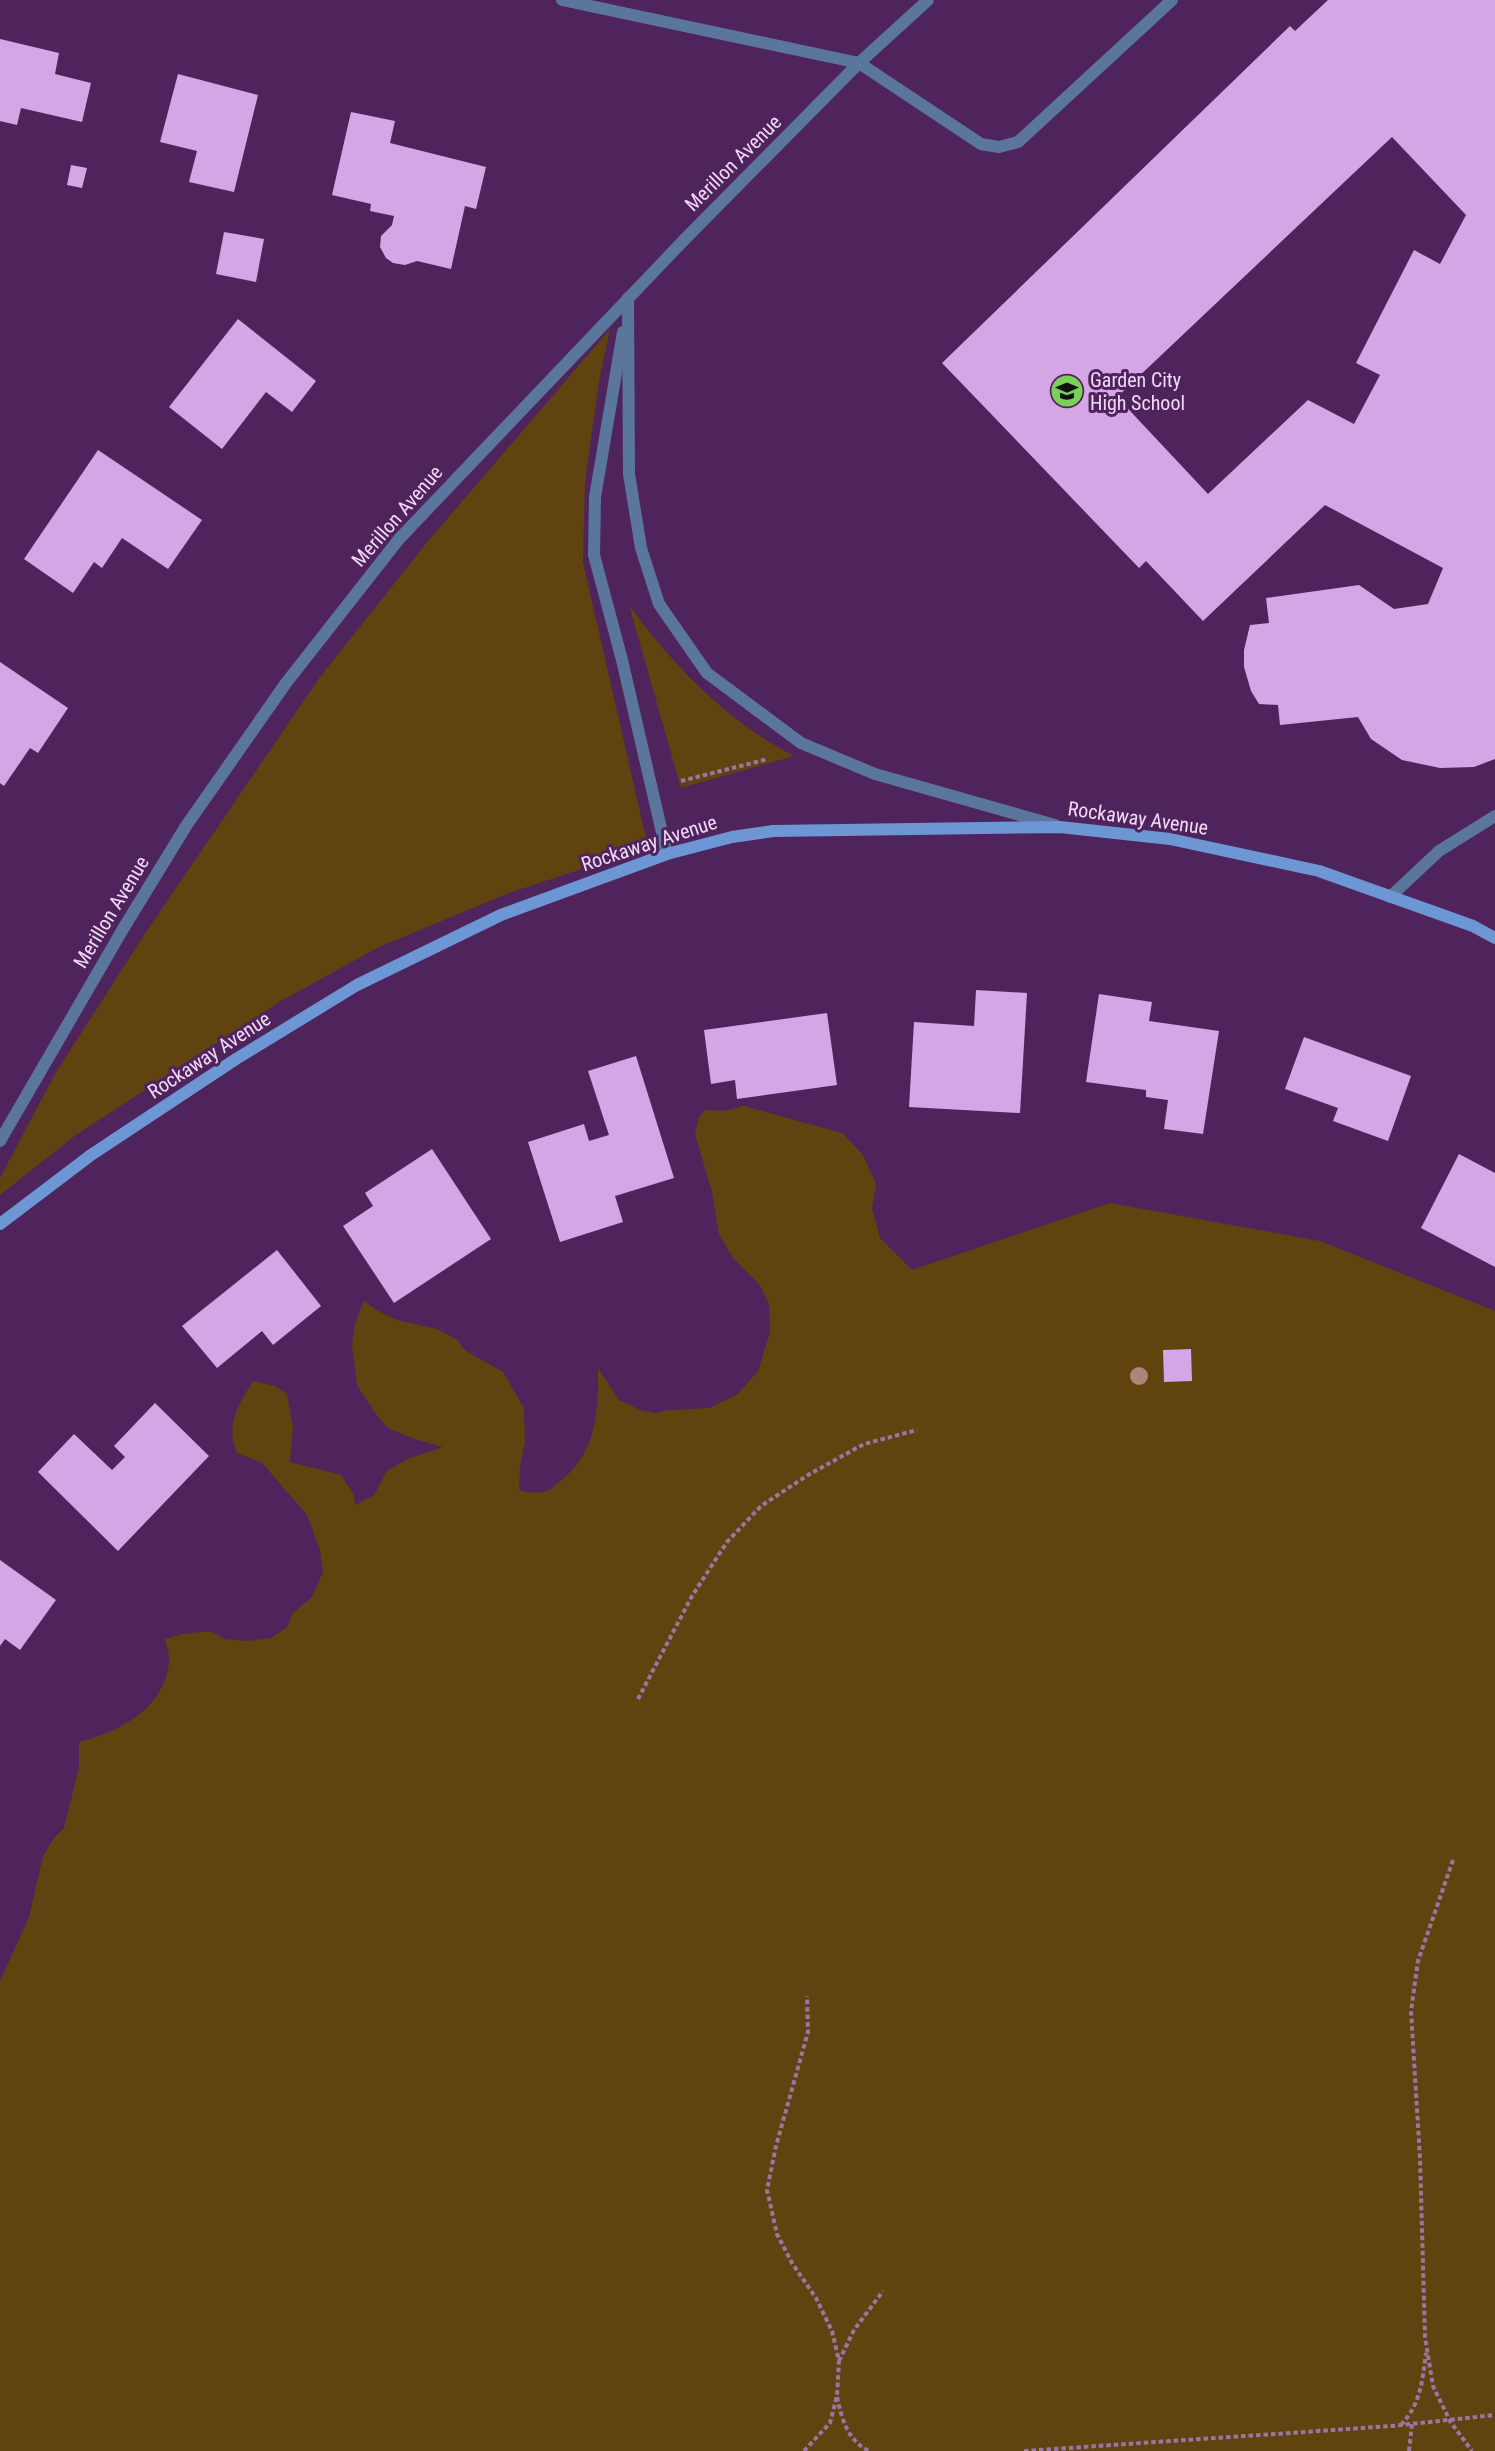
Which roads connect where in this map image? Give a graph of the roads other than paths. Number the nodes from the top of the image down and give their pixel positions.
1 (562, 0) edge
2 (928, 0) edge
3 (1172, 0) edge
4 (859, 63) junction
5 (628, 298) junction
6 (1495, 816) edge
7 (1060, 827) junction
8 (667, 854) junction
9 (1390, 897) junction
10 (1495, 938) edge
11 (0, 1141) edge
12 (0, 1224) edge

1 - 4 street
2 - 4 street, Merillon Avenue
3 - 4 street
4 - 5 street, Merillon Avenue
5 - 7 street
5 - 8 street
5 - 11 street, Merillon Avenue
6 - 9 street
7 - 8 main road, Rockaway Avenue
7 - 9 main road, Rockaway Avenue
8 - 12 main road, Rockaway Avenue
9 - 10 main road, Rockaway Avenue

